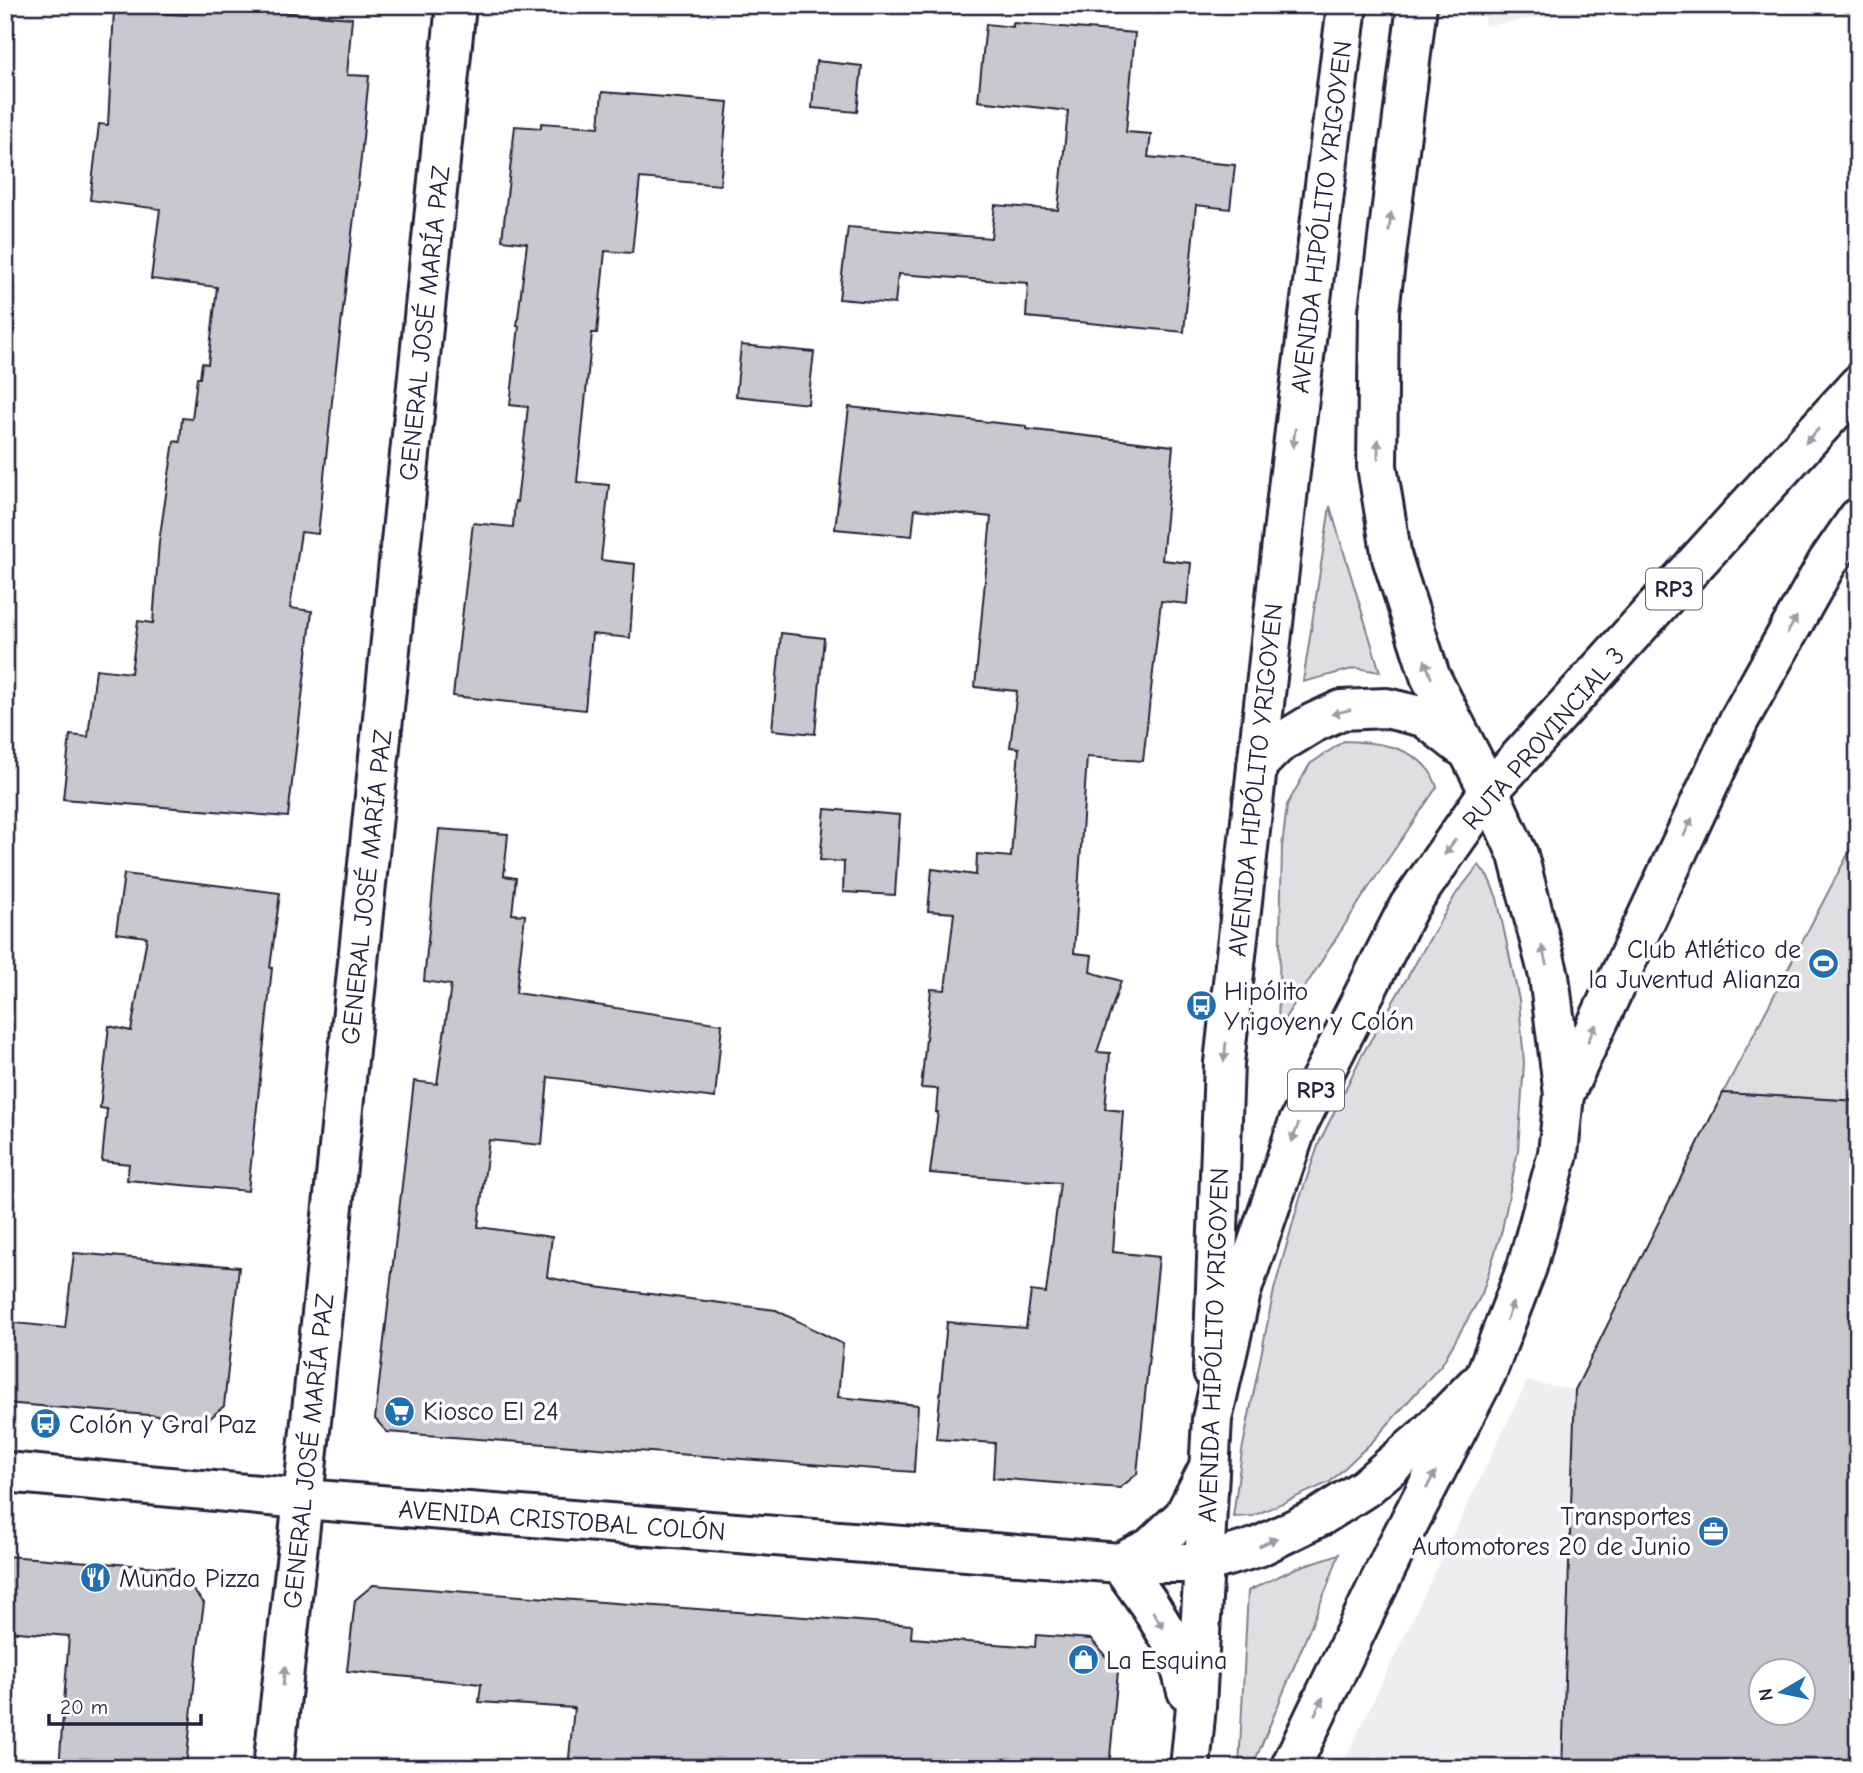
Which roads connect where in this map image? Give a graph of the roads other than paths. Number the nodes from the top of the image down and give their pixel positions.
1 (456, 5) edge
2 (1348, 5) edge
3 (1417, 5) edge
4 (1858, 385) edge
5 (1858, 518) edge
6 (1469, 752) junction
7 (1258, 765) junction
8 (1489, 791) junction
9 (1564, 1095) junction
10 (1486, 1374) junction
11 (1212, 1419) junction
12 (1208, 1469) junction
13 (5, 1472) edge
14 (303, 1499) junction
15 (1119, 1563) junction
16 (1203, 1563) junction
17 (1195, 1717) junction
18 (273, 1768) edge
19 (1189, 1768) edge
20 (1290, 1768) edge

1 - 14 main road, GENERAL JOSÉ MARÍA PAZ
2 -> 7 main road, AVENIDA HIPÓLITO YRIGOYEN
6 -> 3 main road
4 -> 8 main road, RUTA PROVINCIAL 3 / RP3
9 -> 5 main road
6 -> 7 main road
6 - 8 main road
7 -> 11 main road, AVENIDA HIPÓLITO YRIGOYEN
9 -> 8 main road
8 -> 11 main road, RUTA PROVINCIAL 3 / RP3
10 -> 9 main road
16 -> 10 main road, AVENIDA CRISTOBAL COLÓN
20 -> 10 main road
11 - 12 main road, AVENIDA HIPÓLITO YRIGOYEN
12 - 15 main road
12 - 16 main road, AVENIDA HIPÓLITO YRIGOYEN
13 - 14 main road, AVENIDA CRISTOBAL COLÓN
14 - 15 main road, AVENIDA CRISTOBAL COLÓN
18 -> 14 main road, GENERAL JOSÉ MARÍA PAZ
15 - 16 main road, AVENIDA CRISTOBAL COLÓN
15 -> 17 main road
16 - 17 main road, AVENIDA HIPÓLITO YRIGOYEN
17 - 19 main road, AVENIDA HIPÓLITO YRIGOYEN

